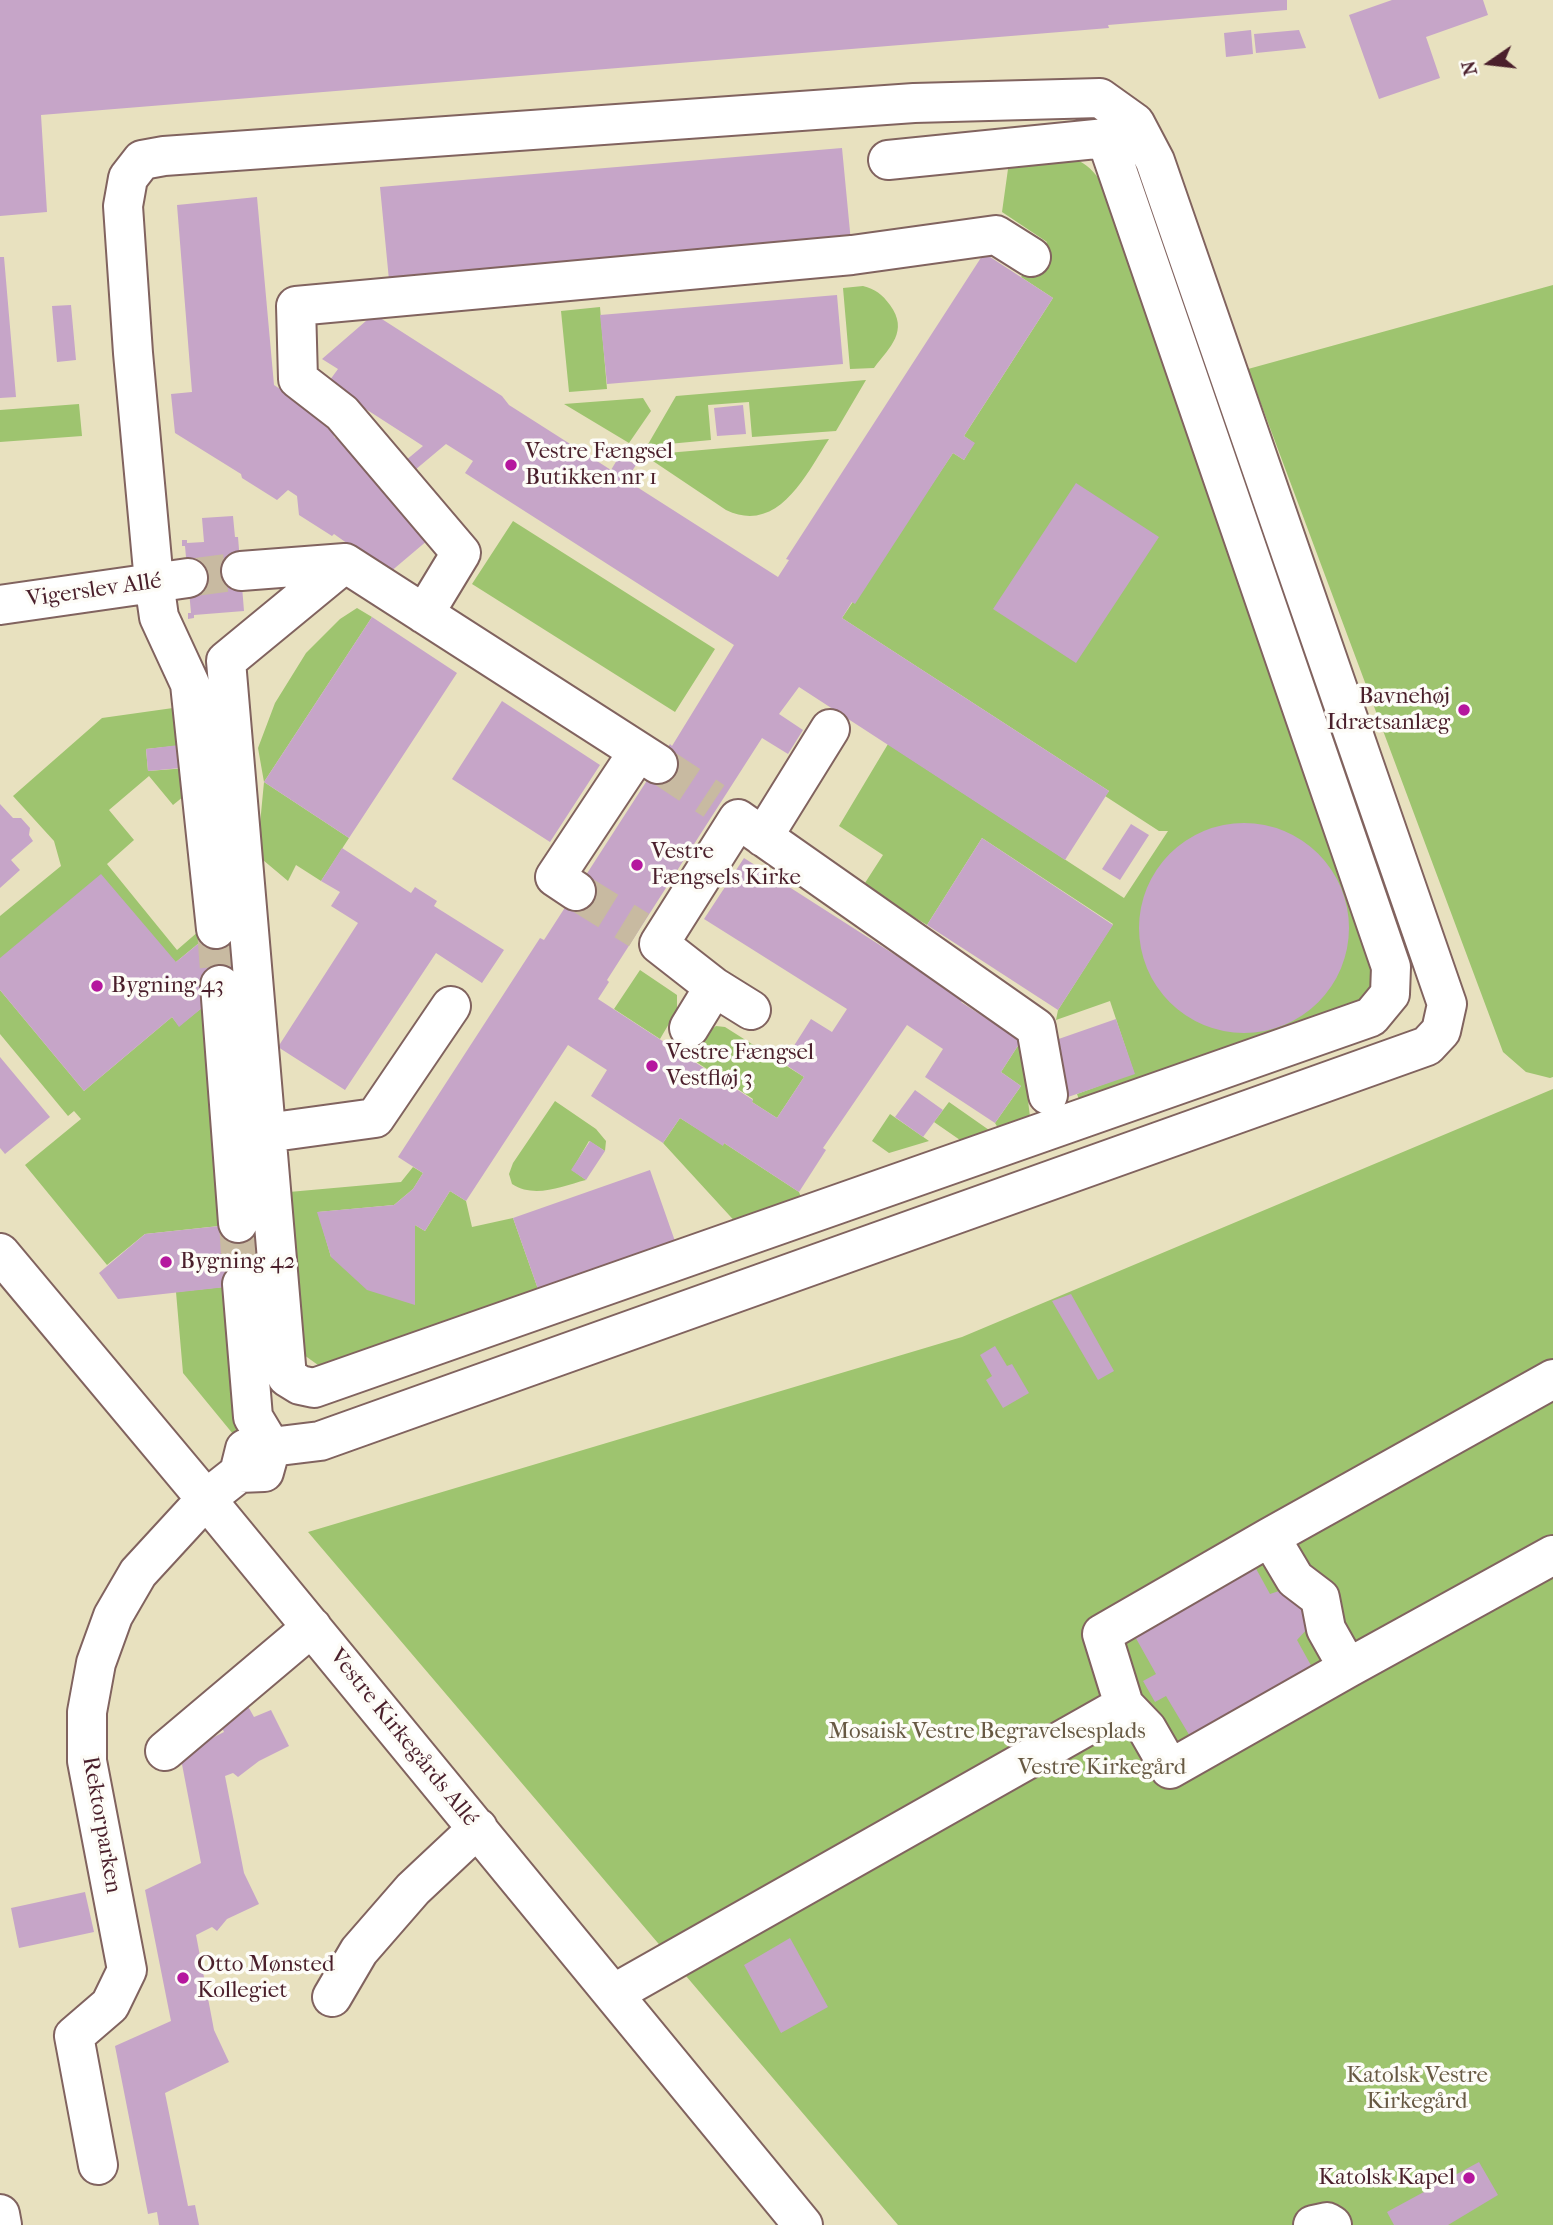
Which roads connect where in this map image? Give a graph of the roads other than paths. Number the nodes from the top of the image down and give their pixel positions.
1 (888, 160) dead end
2 (1031, 257) dead end
3 (345, 563) junction
4 (241, 571) tunnel mouth
5 (171, 580) junction
6 (0, 605) edge
7 (424, 614) junction
8 (830, 729) dead end
9 (738, 819) junction
10 (576, 891) tunnel mouth
11 (216, 929) tunnel mouth
12 (220, 985) tunnel mouth
13 (714, 987) junction
14 (451, 1006) dead end
15 (751, 1010) dead end
16 (689, 1028) dead end
17 (1048, 1095) dead end
18 (266, 1133) junction
19 (238, 1223) tunnel mouth
20 (0, 1253) edge
21 (242, 1284) tunnel mouth
22 (1553, 1379) edge
23 (271, 1447) junction
24 (206, 1499) junction
25 (1269, 1536) junction
26 (1553, 1555) edge
27 (312, 1627) junction
28 (1348, 1668) junction
29 (1124, 1705) junction
30 (165, 1751) dead end
31 (478, 1828) junction
32 (613, 1994) junction
33 (332, 1997) dead end
34 (98, 2165) dead end
35 (0, 2214) edge
36 (2, 2225) edge
37 (803, 2225) edge
38 (1313, 2225) edge
39 (1332, 2225) edge

1 - 18 street
2 - 7 street
3 - 4 street
3 - 7 street
3 - 18 street
5 - 6 street, Vigerslev Allé
5 - 11 street
5 - 23 street
7 - 10 street
8 - 9 street
9 - 13 street
9 - 17 street
12 - 19 street
13 - 15 street
13 - 16 street
14 - 18 street
20 - 24 street, Vestre Kirkegårds Allé
21 - 23 street
22 - 25 street
23 - 24 street
24 - 27 street, Vestre Kirkegårds Allé
24 - 34 street, Rektorparken
25 - 28 street
25 - 29 street
26 - 28 street
27 - 30 street
27 - 31 street, Vestre Kirkegårds Allé
28 - 29 street
29 - 32 street
31 - 32 street, Vestre Kirkegårds Allé
31 - 33 street
32 - 37 street, Vestre Kirkegårds Allé
35 - 36 street
38 - 39 street

